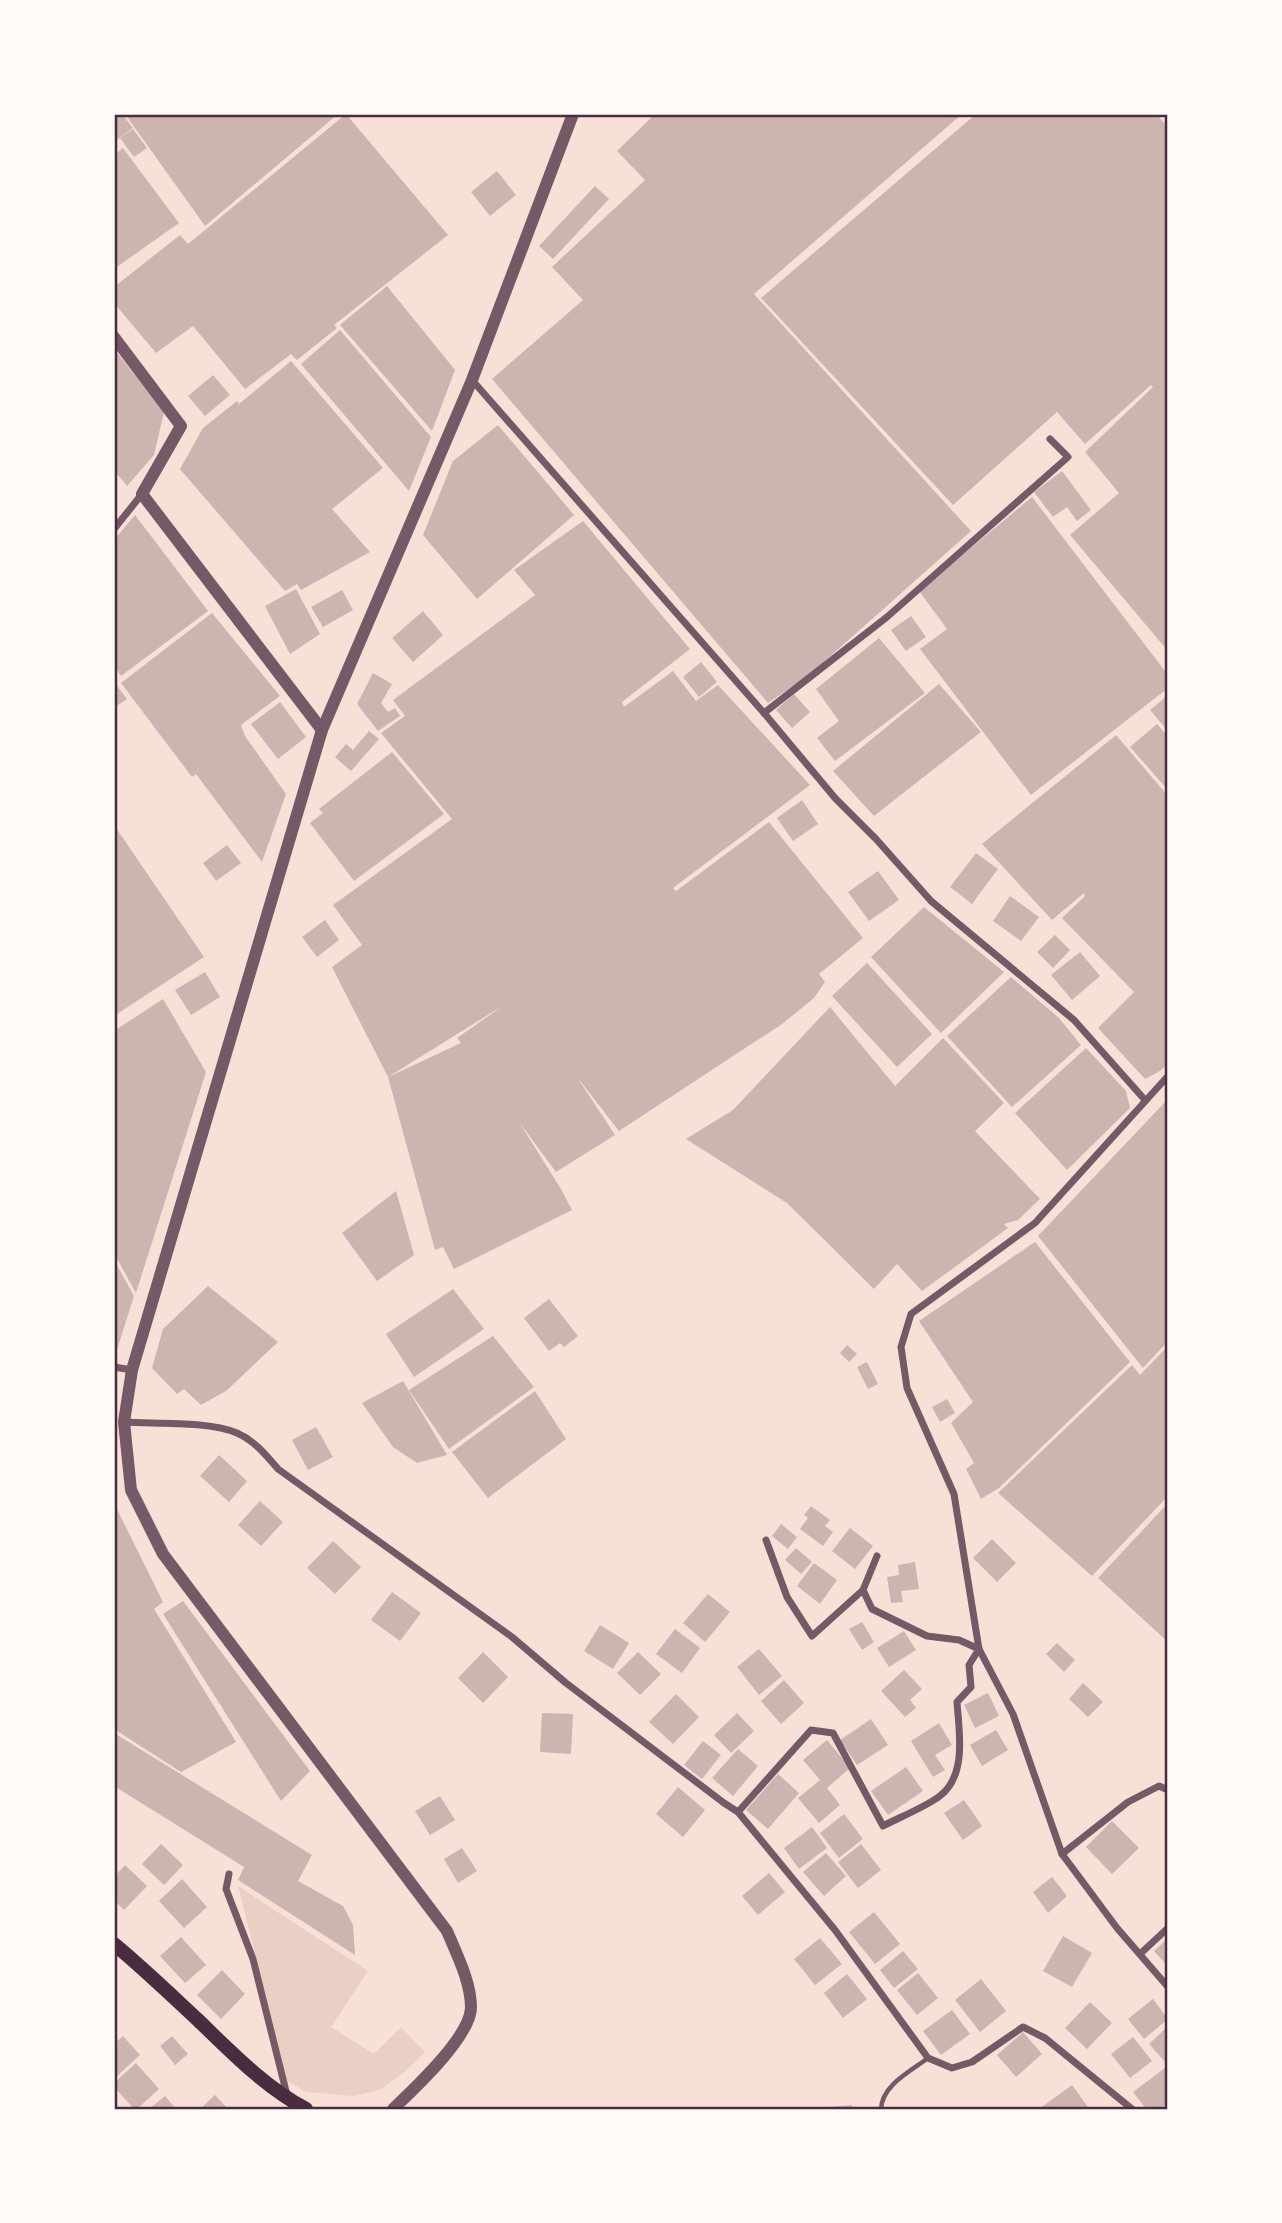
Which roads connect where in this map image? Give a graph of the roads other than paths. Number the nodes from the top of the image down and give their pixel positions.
1 (573, 114) edge
2 (114, 337) edge
3 (472, 380) junction
4 (1050, 439) dead end
5 (142, 494) junction
6 (114, 528) edge
7 (764, 713) junction
8 (322, 730) junction
9 (1168, 1076) edge
10 (1145, 1100) junction
11 (114, 1367) edge
12 (132, 1370) junction
13 (124, 1422) junction
14 (766, 1540) dead end
15 (877, 1556) dead end
16 (863, 1590) junction
17 (979, 1649) junction
18 (1168, 1790) edge
19 (738, 1812) junction
20 (1062, 1854) junction
21 (229, 1874) dead end
22 (1168, 1928) edge
23 (114, 1944) edge
24 (1140, 1954) junction
25 (1168, 1987) edge
26 (929, 2058) junction
27 (289, 2099) junction
28 (306, 2109) edge
29 (393, 2109) edge
30 (881, 2109) edge
31 (1132, 2109) edge

1 - 3 street
2 - 5 street
3 - 7 street
3 - 8 street
4 - 7 street
5 - 6 street
5 - 8 street
7 - 10 street
8 - 12 street
9 - 10 street
10 - 17 street
11 - 12 street
12 - 13 street
13 - 19 street
13 - 29 street
14 - 16 street
15 - 16 street
16 - 17 street
17 - 19 street
17 - 20 street
18 - 20 street
19 - 26 street
20 - 24 street
21 - 27 street
22 - 24 street
23 - 27 main road
24 - 25 street
26 - 30 lane
26 - 31 street
27 - 28 main road

